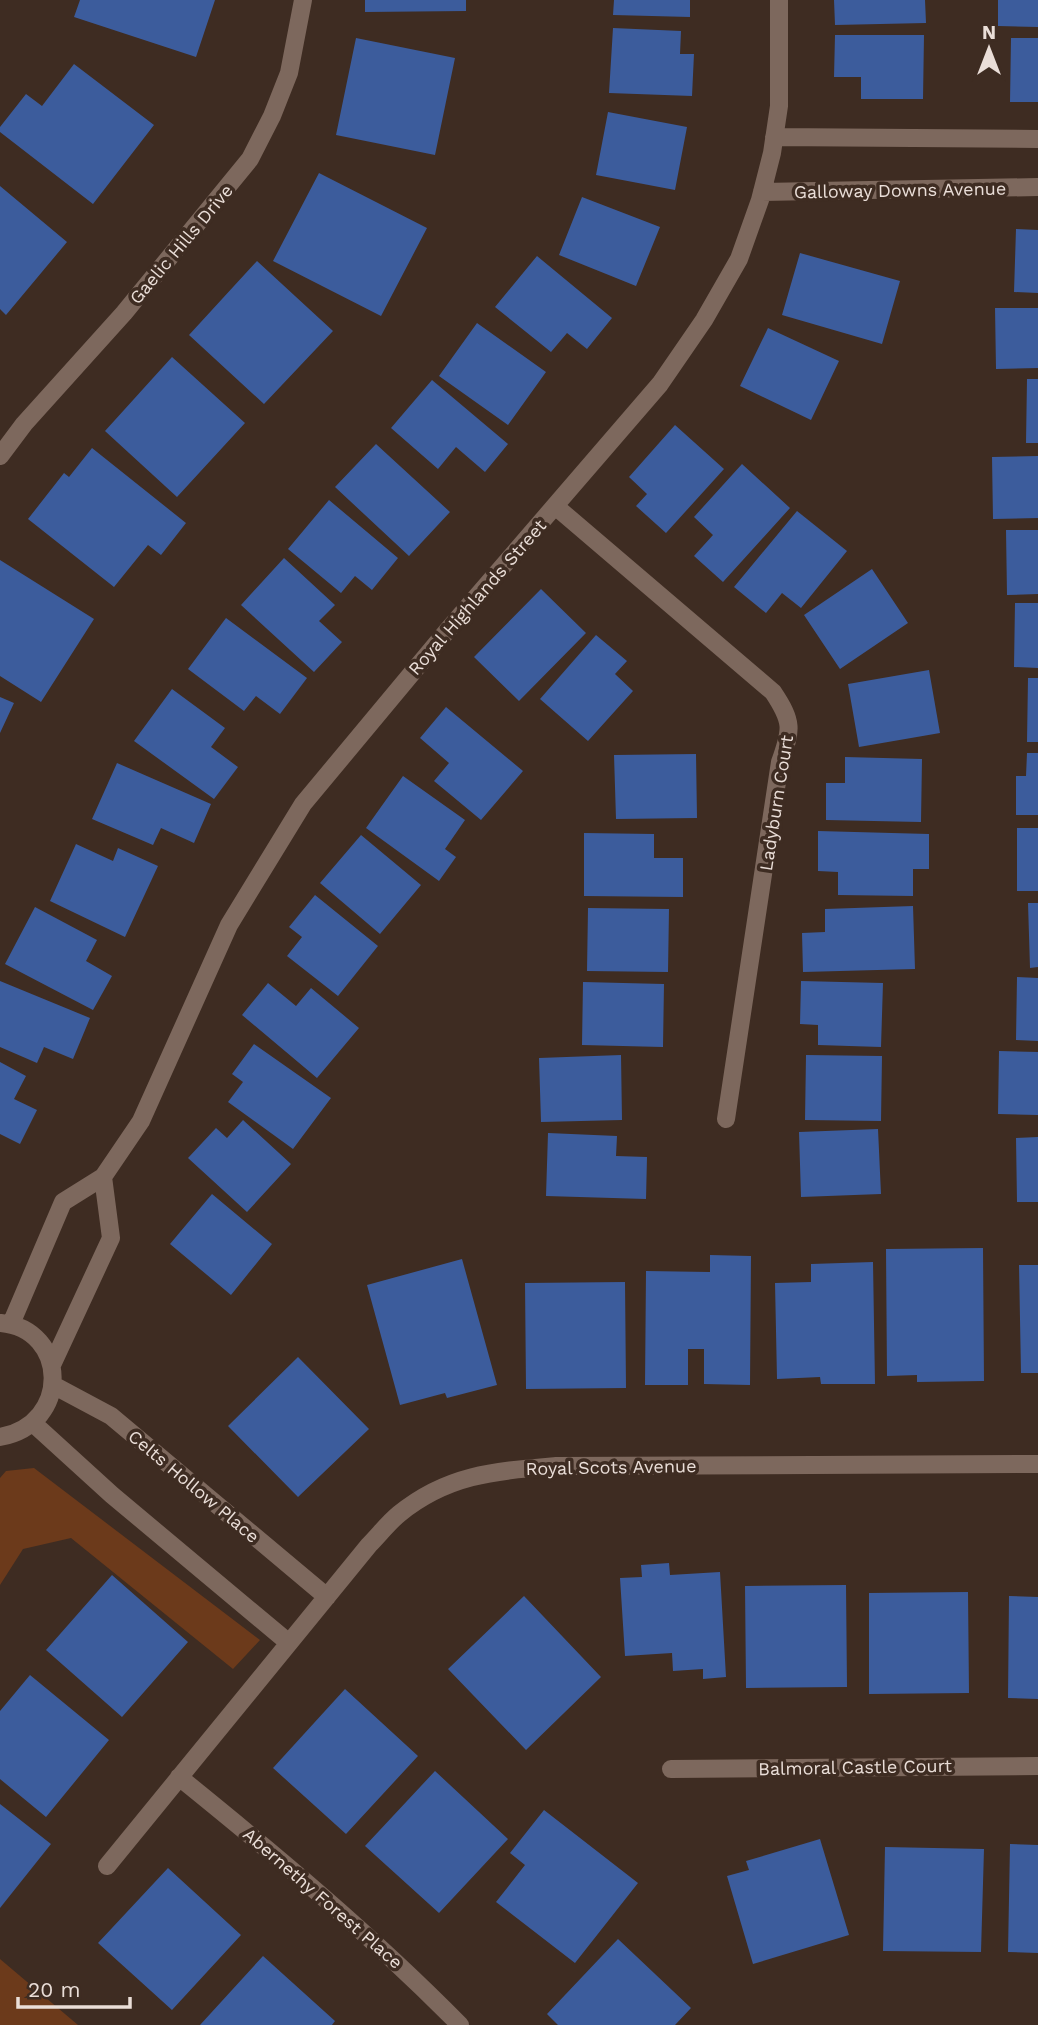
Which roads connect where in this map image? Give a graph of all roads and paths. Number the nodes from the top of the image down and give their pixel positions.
1 (303, 0) edge
2 (779, 0) edge
3 (774, 137) junction
4 (1038, 139) edge
5 (1038, 187) edge
6 (762, 192) junction
7 (0, 456) edge
8 (555, 506) junction
9 (726, 1119) dead end
10 (103, 1177) junction
11 (6, 1323) edge
12 (52, 1365) junction
13 (53, 1385) junction
14 (34, 1424) junction
15 (0, 1437) edge
16 (1038, 1464) edge
17 (327, 1597) junction
18 (289, 1643) junction
19 (1038, 1766) edge
20 (671, 1769) dead end
21 (179, 1777) junction
22 (107, 1866) dead end
23 (460, 2025) edge

1 - 7 street, Gaelic Hills Drive
2 - 3 street, Royal Highlands Street
3 - 4 street
3 - 6 street, Royal Highlands Street
5 - 6 street, Galloway Downs Avenue
6 - 8 street, Royal Highlands Street
8 - 9 street, Ladyburn Court
8 - 10 street, Royal Highlands Street
10 - 11 street, Royal Highlands Street
10 - 12 street
11 - 12 street, Royal Highlands Street
12 - 13 street
13 - 14 street
13 - 17 street, Celts Hollow Place
14 - 15 street
14 - 18 street
16 - 17 street, Royal Scots Avenue
17 - 18 street, Royal Scots Avenue
18 - 21 street, Royal Scots Avenue
19 - 20 street, Balmoral Castle Court
21 - 22 street, Royal Scots Avenue
21 - 23 street, Abernethy Forest Place

